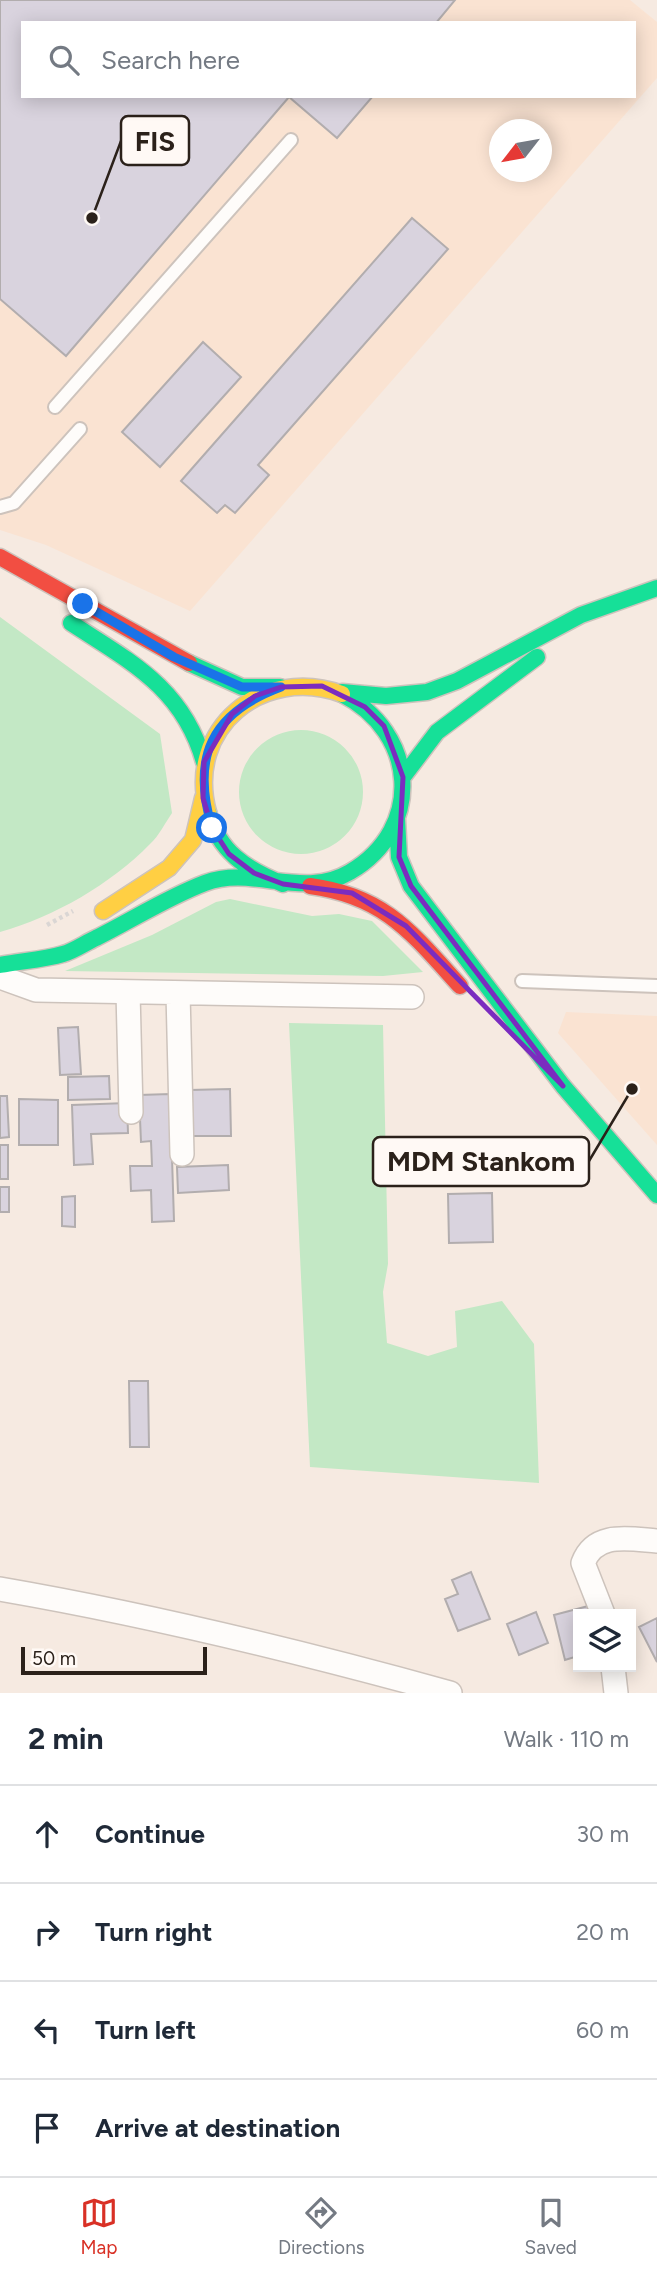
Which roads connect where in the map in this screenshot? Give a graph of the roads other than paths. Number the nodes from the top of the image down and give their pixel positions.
1 (290, 140) dead end
2 (55, 407) dead end
3 (80, 429) dead end
4 (0, 507) edge
5 (0, 557) edge
6 (0, 570) edge
7 (654, 589) edge
8 (32, 595) dead end
9 (54, 611) dead end
10 (281, 687) junction
11 (342, 692) junction
12 (204, 762) junction
13 (403, 777) junction
14 (203, 798) junction
15 (397, 820) junction
16 (283, 884) junction
17 (309, 886) junction
18 (85, 913) road end
19 (35, 937) road end
20 (0, 958) edge
21 (0, 965) edge
22 (0, 977) edge
23 (522, 981) dead end
24 (657, 986) edge
25 (128, 992) junction
26 (178, 993) junction
27 (412, 997) dead end
28 (563, 1086) junction
29 (131, 1112) dead end
30 (182, 1154) dead end
31 (657, 1195) edge
32 (657, 1541) edge
33 (0, 1589) edge
34 (601, 1609) edge
35 (614, 1672) edge
36 (450, 1693) edge
37 (616, 1693) edge

1 - 2 lane
3 - 4 lane
5 - 10 main road
6 - 8 main road
7 - 11 main road
7 - 13 main road
9 - 12 main road
10 - 11 main road
10 - 12 main road
11 - 13 main road
12 - 14 main road
13 - 15 main road
14 - 16 main road
14 - 18 main road
15 - 17 main road
15 - 28 main road
16 - 17 main road
16 - 21 main road
17 - 28 main road
19 - 20 main road
22 - 25 street
23 - 24 lane
25 - 26 street
25 - 29 street
26 - 27 street
26 - 30 street
28 - 31 main road
32 - 34 street
33 - 36 street
35 - 37 street

